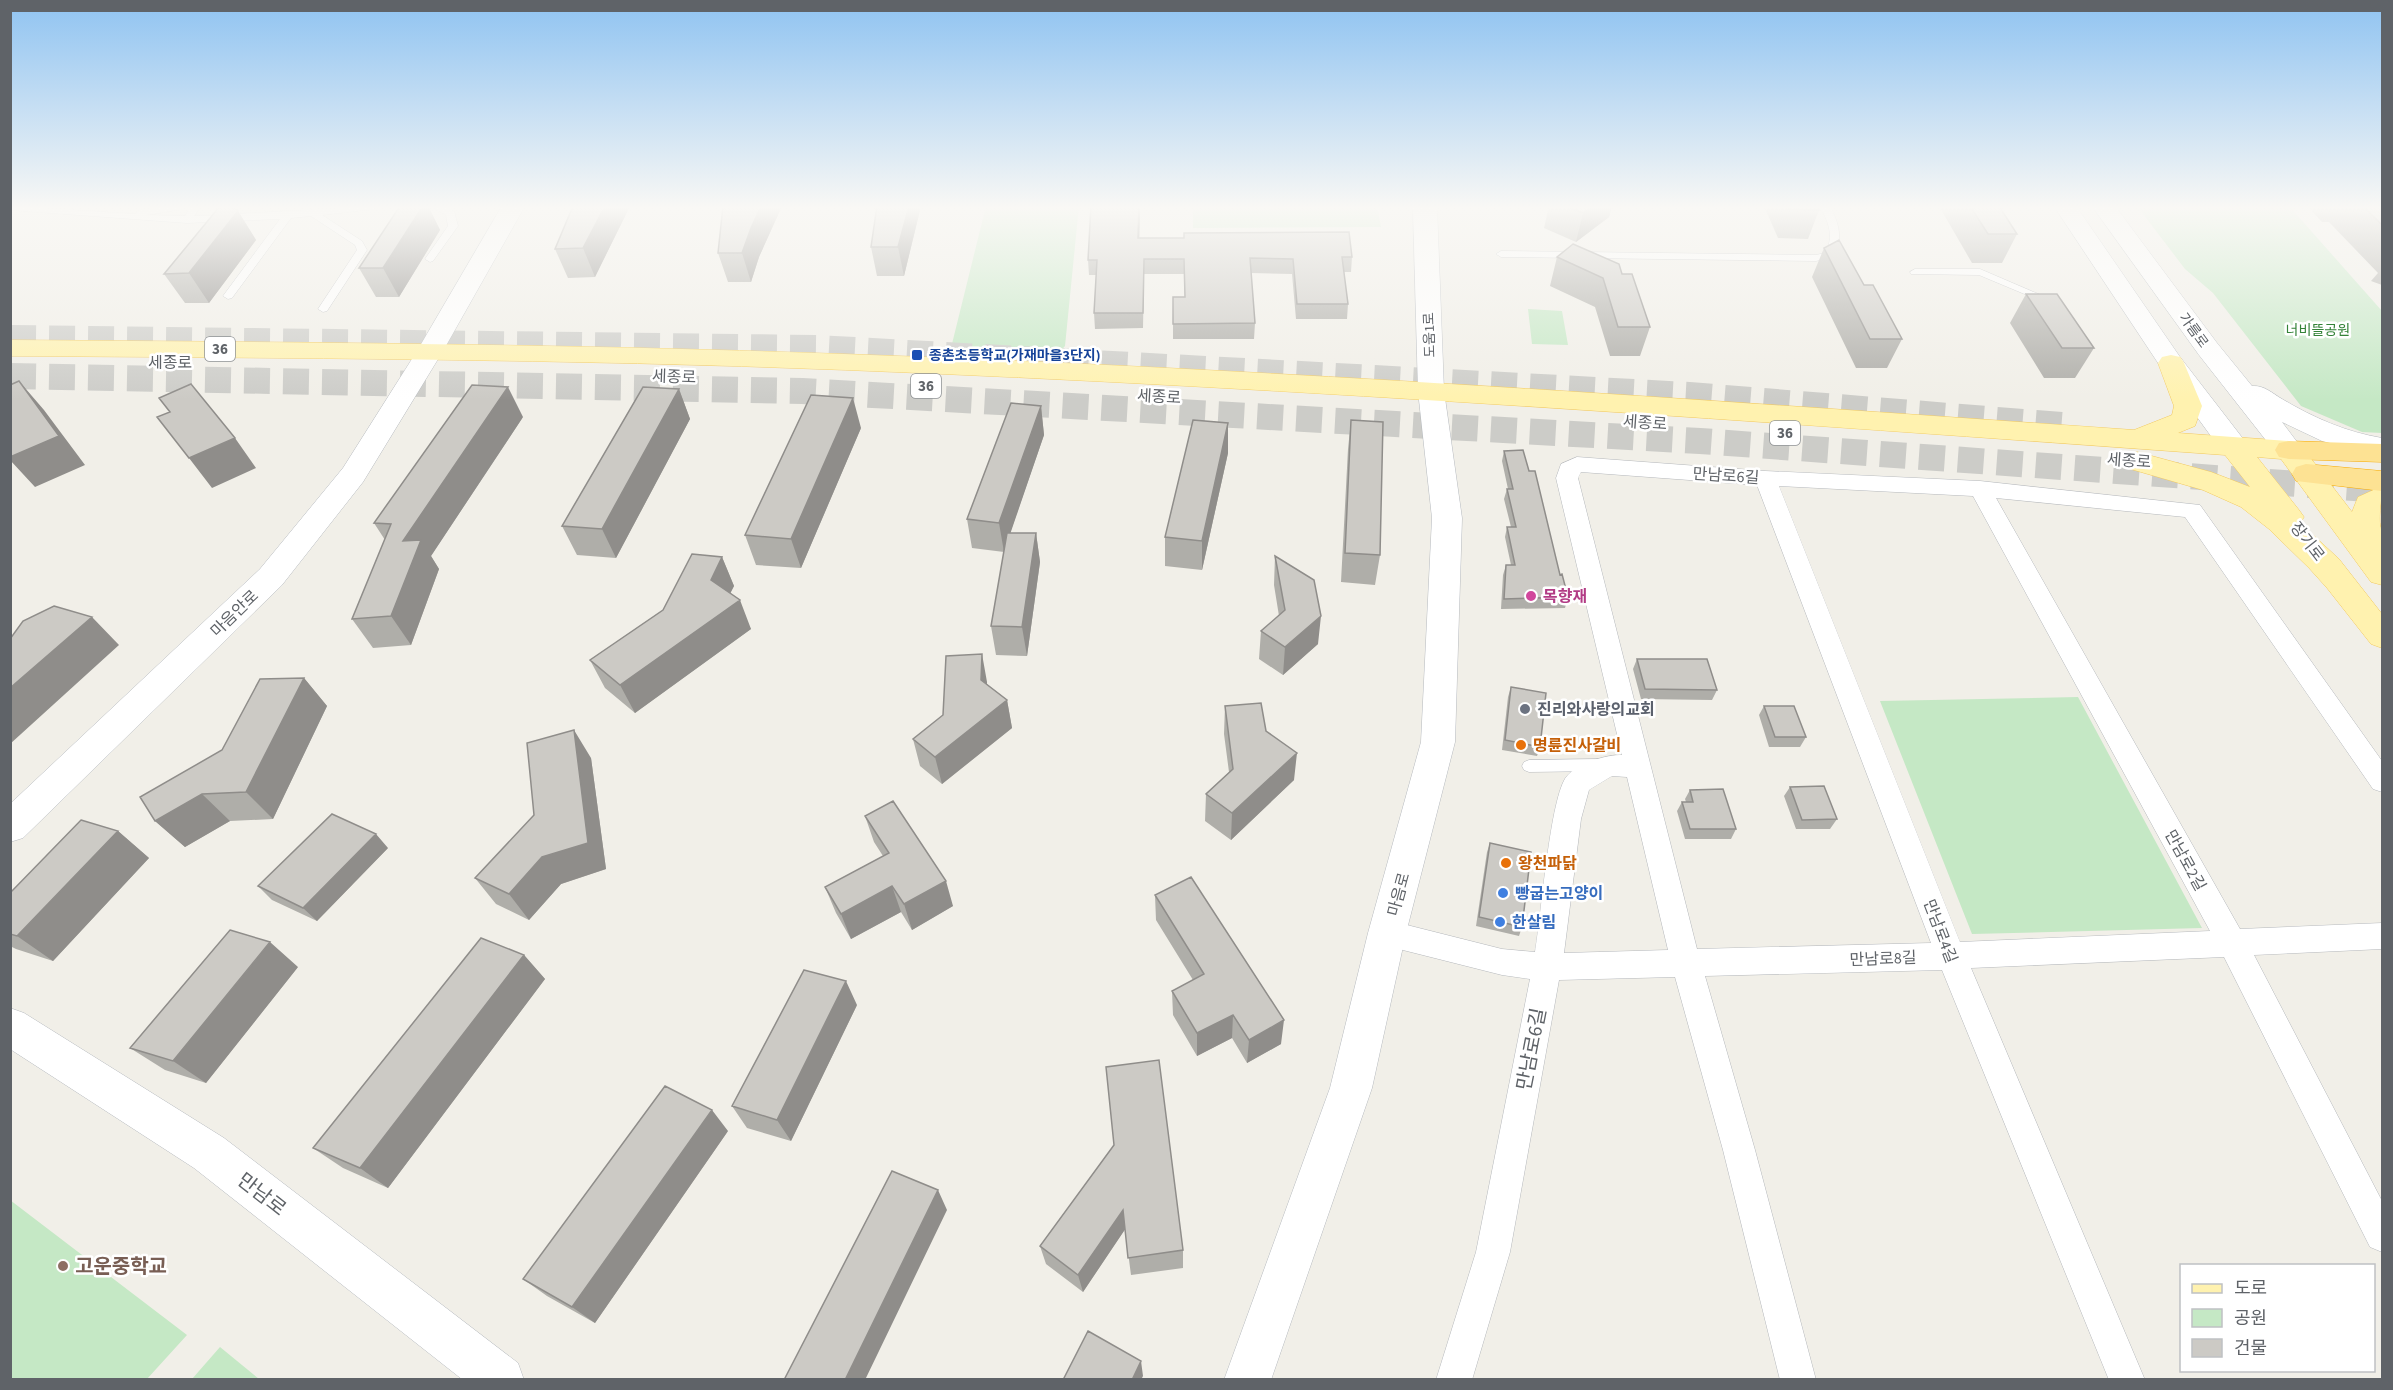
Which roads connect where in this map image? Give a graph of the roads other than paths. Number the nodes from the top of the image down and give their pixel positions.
1 (247, 271) edge
2 (348, 271) edge
3 (476, 271) edge
4 (1427, 271) edge
5 (2109, 271) edge
6 (2151, 271) edge
7 (1915, 272) dead end
8 (2038, 296) edge
9 (228, 297) dead end
10 (322, 309) dead end
11 (10, 348) edge
12 (2208, 349) junction
13 (425, 359) junction
14 (2171, 363) junction
15 (10, 364) edge
16 (1432, 400) junction
17 (2234, 447) junction
18 (2382, 447) edge
19 (2133, 450) junction
20 (2289, 450) junction
21 (2382, 453) edge
22 (2252, 469) junction
23 (2306, 474) junction
24 (1765, 478) junction
25 (2382, 481) edge
26 (1980, 489) junction
27 (2382, 496) edge
28 (2382, 564) edge
29 (2382, 574) edge
30 (2342, 584) junction
31 (2382, 636) edge
32 (1529, 766) dead end
33 (1624, 766) junction
34 (2382, 781) edge
35 (10, 827) edge
36 (1387, 933) junction
37 (2382, 936) edge
38 (2233, 945) junction
39 (1951, 956) junction
40 (1686, 963) junction
41 (1547, 967) junction
42 (10, 1026) edge
43 (2382, 1235) edge
44 (1456, 1379) edge
45 (501, 1380) edge
46 (1247, 1380) edge
47 (1798, 1380) edge
48 (2127, 1380) edge

1 - 9 lane
2 - 10 lane
3 - 13 street, 마음안로
4 - 16 street, 도움1로
5 - 14 street
6 - 12 street, 가름로
7 - 8 lane
11 - 13 main road, 세종로 / 36
12 - 18 street
12 - 20 street, 가름로
13 - 15 main road, 세종로 / 36
13 - 16 main road, 세종로 / 36
13 - 35 street, 마음안로
14 - 17 street
14 - 19 main road
16 - 19 main road, 세종로 / 36
16 - 36 street, 마음로
17 - 19 main road, 세종로 / 36
17 - 20 main road, 세종로 / 36
17 - 22 main road, 장기로
19 - 22 main road, 세종로 / 36
19 - 30 main road, 36
20 - 21 highway
20 - 23 main road
22 - 23 main road, 세종로 / 36
22 - 30 main road, 장기로
23 - 25 highway
23 - 29 main road
24 - 26 street, 만남로6길
24 - 33 street, 만남로6길
24 - 39 street, 만남로4길
26 - 34 street, 만남로6길
26 - 38 street, 만남로2길
27 - 28 main road
30 - 31 main road, 장기로 / 36
32 - 33 lane
33 - 40 street, 만남로6길
33 - 41 street, 만남로6길
36 - 41 street, 만남로8길
36 - 46 street, 마음로
37 - 38 street, 만남로8길
38 - 39 street, 만남로8길
38 - 43 street, 만남로2길
39 - 40 street, 만남로8길
39 - 48 street, 만남로4길
40 - 41 street, 만남로8길
40 - 47 street, 만남로6길
41 - 44 street, 만남로6길
42 - 45 street, 만남로

